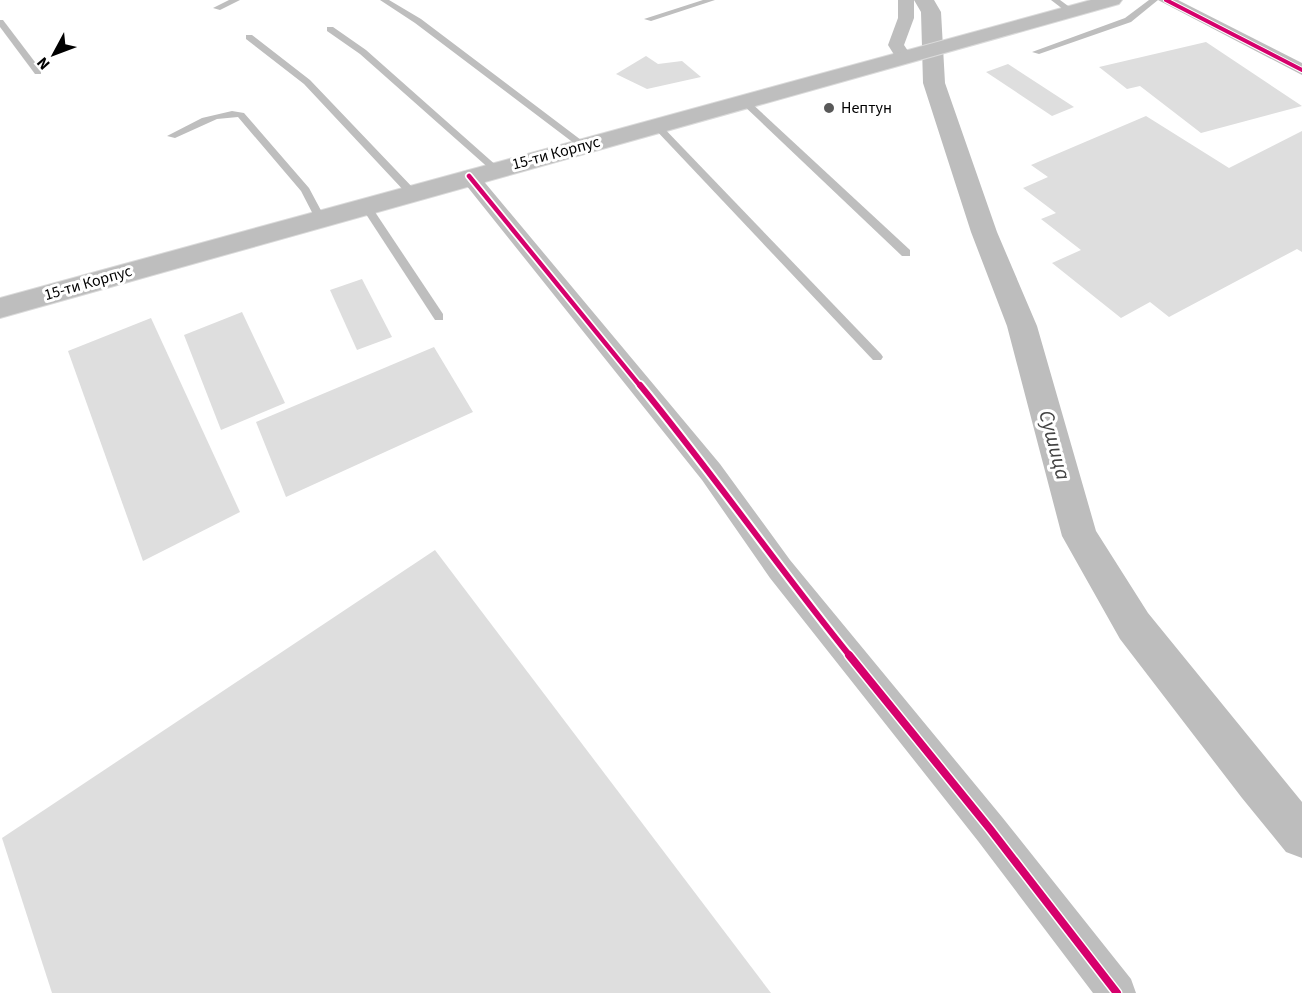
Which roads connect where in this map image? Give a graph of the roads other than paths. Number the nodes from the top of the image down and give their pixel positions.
1 (236, 0) edge
2 (384, 0) edge
3 (711, 0) edge
4 (906, 0) edge
5 (1055, 0) edge
6 (1112, 0) edge
7 (1154, 0) edge
8 (1166, 0) edge
9 (217, 8) dead end
10 (1071, 11) junction
11 (648, 19) dead end
12 (0, 22) edge
13 (330, 29) dead end
14 (249, 37) dead end
15 (1036, 52) dead end
16 (910, 56) junction
17 (1302, 70) edge
18 (38, 72) dead end
19 (744, 101) junction
20 (656, 125) junction
21 (172, 136) dead end
22 (582, 145) junction
23 (482, 173) junction
24 (411, 192) junction
25 (365, 205) junction
26 (320, 218) junction
27 (906, 253) dead end
28 (0, 308) edge
29 (439, 317) dead end
30 (877, 357) dead end
31 (1117, 993) edge

1 - 9 lane
2 - 22 lane
3 - 11 lane
4 - 16 street
5 - 10 lane
6 - 10 main road, 15-ти Корпус
7 - 15 lane
8 - 17 street
10 - 16 main road, 15-ти Корпус
12 - 18 lane
13 - 23 lane
14 - 24 lane
16 - 19 main road, 15-ти Корпус
19 - 20 main road, 15-ти Корпус
19 - 27 lane
20 - 22 main road, 15-ти Корпус
20 - 30 lane
21 - 26 lane
22 - 23 main road, 15-ти Корпус
23 - 24 main road, 15-ти Корпус
23 - 31 street
24 - 25 main road, 15-ти Корпус
25 - 26 main road, 15-ти Корпус
25 - 29 lane
26 - 28 main road, 15-ти Корпус

